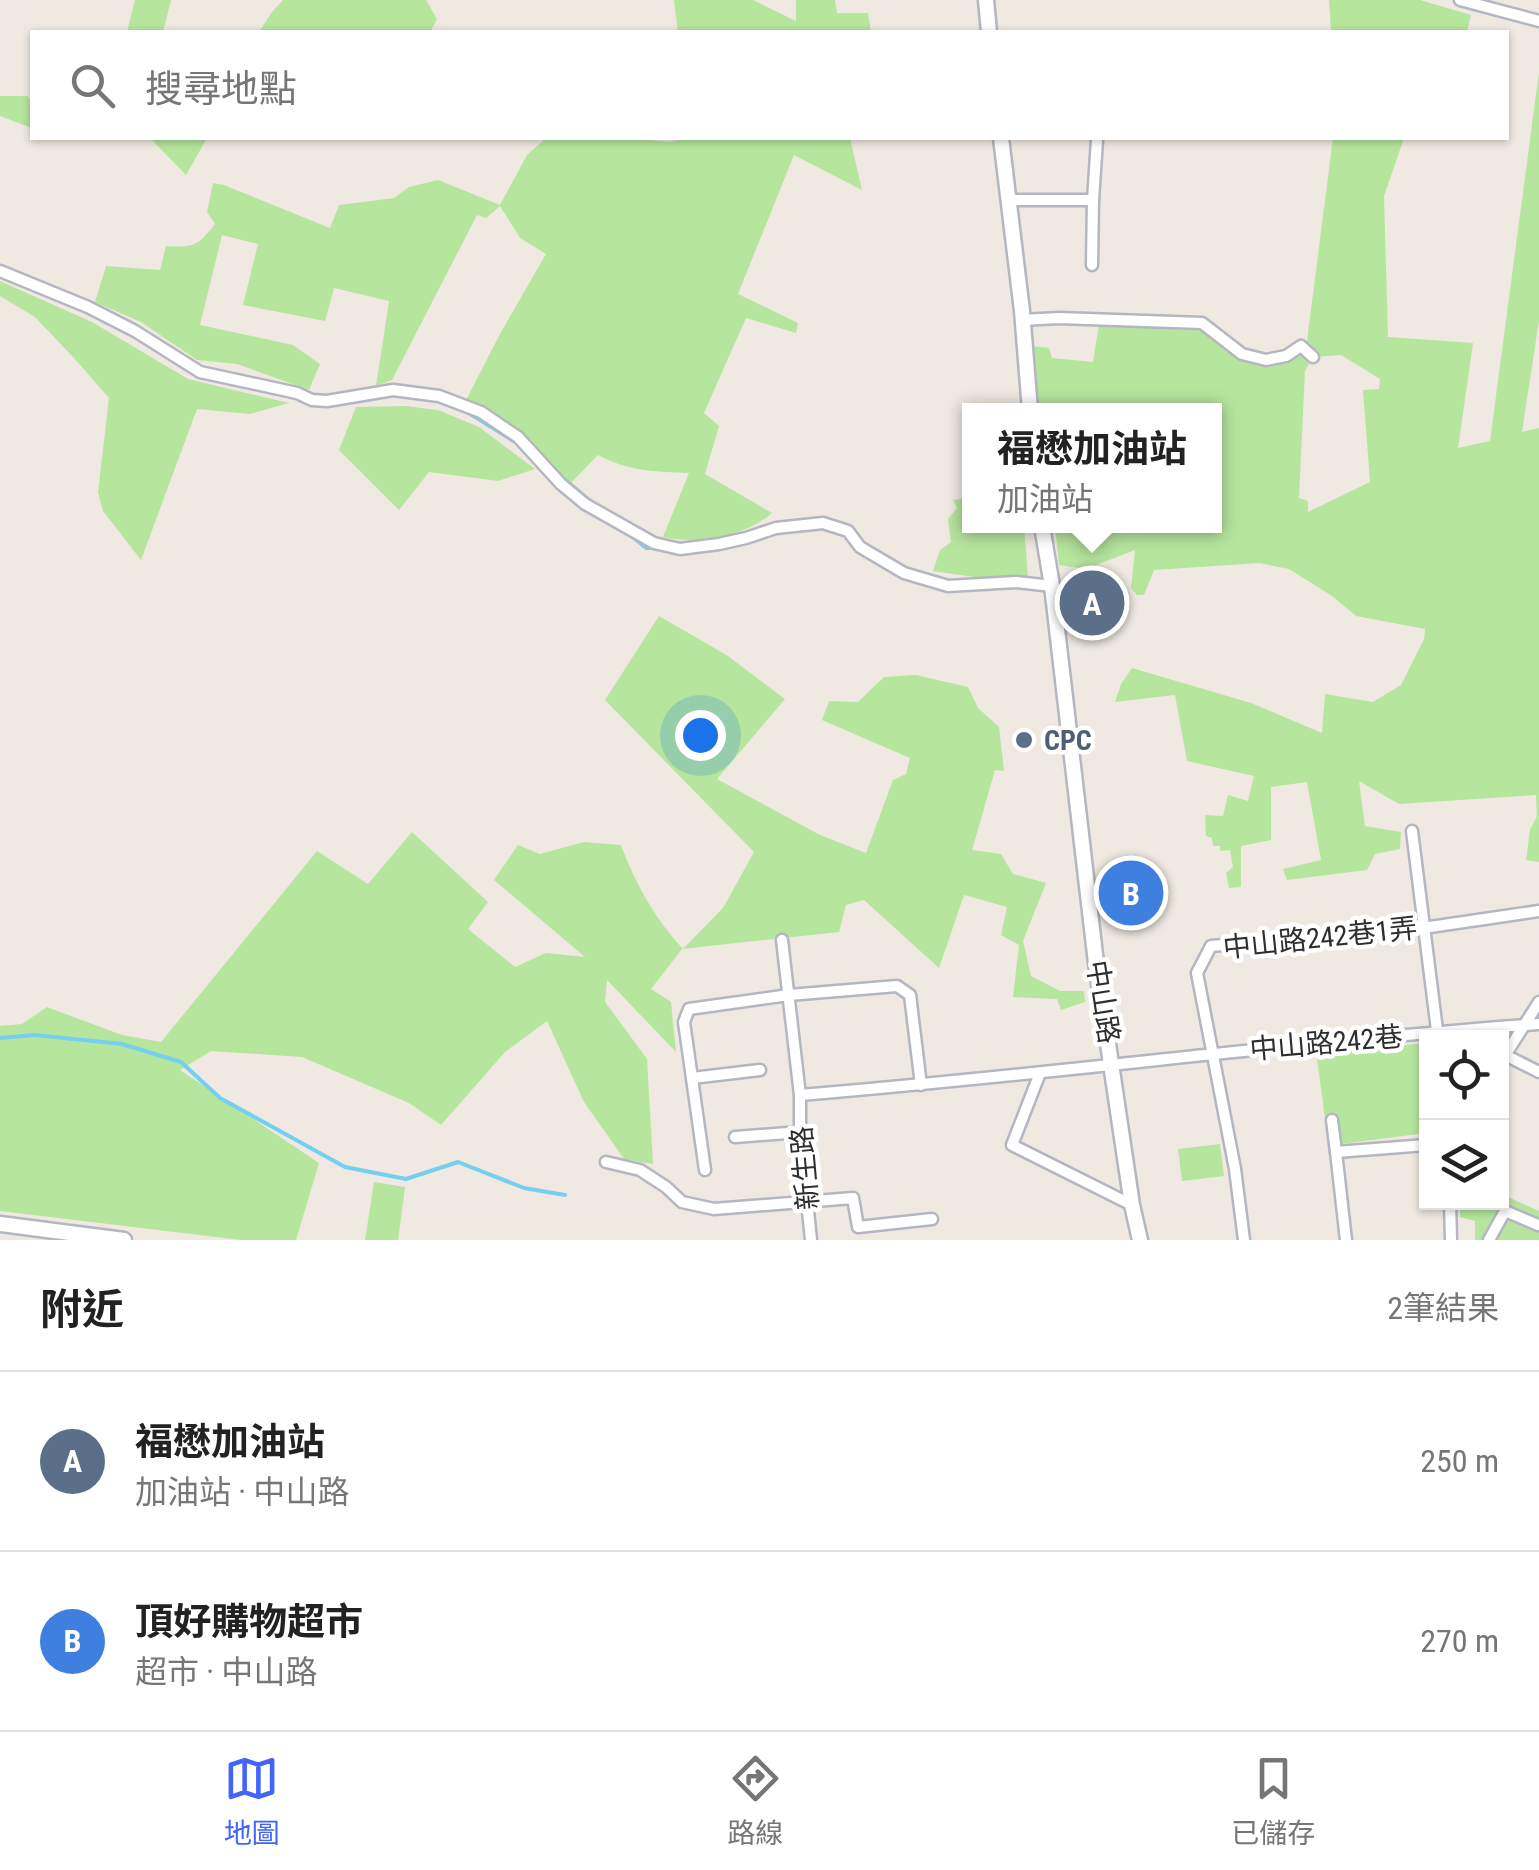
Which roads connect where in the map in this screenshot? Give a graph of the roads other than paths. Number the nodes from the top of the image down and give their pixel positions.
1 (986, 0) edge
2 (1460, 0) edge
3 (1539, 20) edge
4 (989, 30) edge
5 (1001, 140) edge
6 (1097, 140) edge
7 (1008, 200) junction
8 (1093, 200) junction
9 (1092, 265) dead end
10 (0, 271) edge
11 (1022, 320) junction
12 (1313, 357) dead end
13 (1029, 403) edge
14 (1043, 533) edge
15 (1052, 586) junction
16 (1412, 831) dead end
17 (1539, 910) edge
18 (1423, 928) junction
19 (782, 940) dead end
20 (790, 995) junction
21 (1539, 1002) edge
22 (1539, 1024) edge
23 (1524, 1025) junction
24 (1437, 1030) edge
25 (1485, 1030) edge
26 (1419, 1038) edge
27 (1509, 1048) edge
28 (1212, 1054) junction
29 (1509, 1060) edge
30 (1112, 1064) junction
31 (760, 1070) dead end
32 (1539, 1072) edge
33 (1040, 1074) junction
34 (692, 1078) junction
35 (921, 1085) junction
36 (800, 1095) junction
37 (1332, 1120) dead end
38 (800, 1132) junction
39 (735, 1137) dead end
40 (1419, 1146) edge
41 (1336, 1152) junction
42 (606, 1162) dead end
43 (704, 1170) dead end
44 (807, 1201) junction
45 (1132, 1205) junction
46 (1450, 1210) edge
47 (932, 1219) dead end
48 (0, 1224) edge
49 (1538, 1225) edge
50 (124, 1240) edge
51 (811, 1240) edge
52 (1140, 1240) edge
53 (1244, 1240) edge
54 (1346, 1240) edge
55 (1451, 1240) edge
56 (1489, 1240) edge

1 - 4 main road
2 - 3 street
5 - 7 main road
6 - 8 street
7 - 8 street
7 - 11 main road
8 - 9 street
10 - 15 street
11 - 12 street
11 - 13 main road
14 - 15 main road, 中山路
15 - 30 main road, 中山路
16 - 18 street
17 - 18 street, 中山路242巷1弄
18 - 24 street
18 - 28 street, 中山路242巷1弄
19 - 20 street, 新生路
20 - 34 street
20 - 35 street
20 - 36 street, 新生路
21 - 23 street
22 - 23 street, 中山路242巷
23 - 25 street, 中山路242巷
23 - 27 street
26 - 28 street, 中山路242巷
28 - 30 street, 中山路242巷
28 - 53 street
29 - 32 street
30 - 33 street, 中山路242巷
30 - 45 main road, 中山路
31 - 34 street
33 - 35 street, 中山路242巷
33 - 45 street
34 - 43 street
35 - 36 street, 中山路242巷
36 - 38 street, 新生路
37 - 41 street
38 - 39 street
38 - 44 street, 新生路
40 - 41 street
41 - 54 street
42 - 44 street
44 - 47 street
44 - 51 street, 新生路
45 - 52 main road, 中山路
46 - 55 street
48 - 50 main road
49 - 56 street

